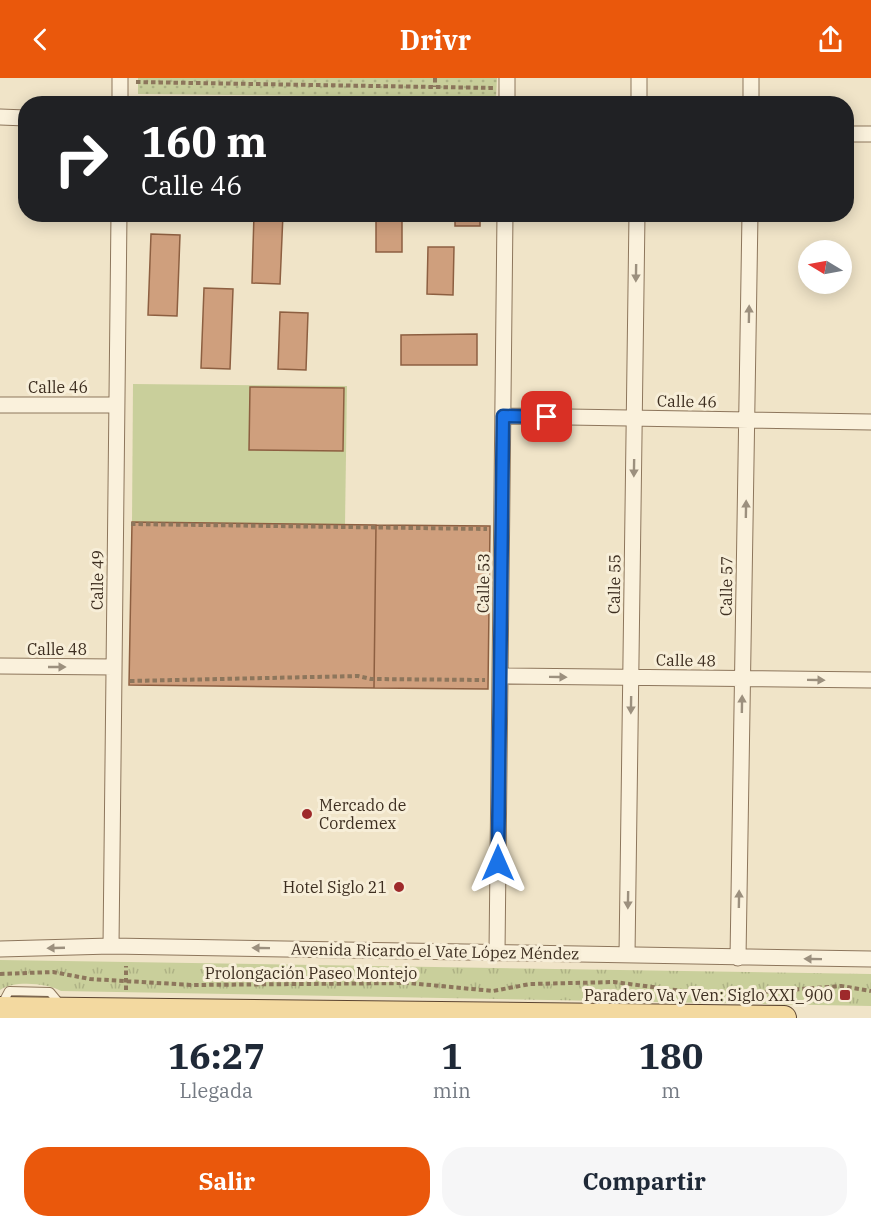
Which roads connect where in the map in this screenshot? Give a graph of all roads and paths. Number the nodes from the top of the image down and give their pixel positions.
1 (120, 78) edge
2 (136, 78) edge
3 (435, 78) edge
4 (494, 78) edge
5 (507, 78) edge
6 (639, 78) edge
7 (751, 78) edge
8 (435, 87) junction
9 (120, 96) edge
10 (507, 96) edge
11 (639, 96) edge
12 (751, 96) edge
13 (0, 117) edge
14 (18, 118) edge
15 (854, 134) edge
16 (871, 134) edge
17 (118, 222) edge
18 (505, 222) edge
19 (637, 222) edge
20 (750, 222) edge
21 (0, 405) edge
22 (116, 405) junction
23 (503, 416) junction
24 (634, 418) junction
25 (748, 419) junction
26 (871, 422) edge
27 (116, 524) junction
28 (502, 529) junction
29 (0, 666) edge
30 (114, 674) junction
31 (631, 678) junction
32 (742, 679) junction
33 (500, 680) junction
34 (871, 680) edge
35 (111, 946) junction
36 (0, 949) edge
37 (497, 952) junction
38 (627, 955) junction
39 (738, 958) junction
40 (871, 959) edge
41 (126, 966) dead end
42 (0, 974) edge
43 (126, 981) junction
44 (126, 991) dead end
45 (871, 991) edge
46 (717, 994) dead end
47 (728, 995) dead end
48 (0, 1008) edge
49 (442, 1016) edge
50 (609, 1017) edge
51 (784, 1018) edge

1 - 9 street
2 - 8 path
3 - 8 path
4 - 8 path
5 - 10 street
6 - 11 street
7 - 12 street
13 - 14 street
15 - 16 street
17 - 22 street, Calle 49
18 - 23 street, Calle 53
19 -> 24 street, Calle 55
25 -> 20 street, Calle 57
21 - 22 street, Calle 46
22 - 27 street, Calle 49
23 - 24 street, Calle 46
23 - 28 street, Calle 53
24 - 25 street, Calle 46
24 -> 31 street, Calle 55
25 - 26 street, Calle 46
32 -> 25 street, Calle 57
27 - 28 path
27 - 30 street, Calle 49
28 - 33 street, Calle 53
29 -> 30 street, Calle 48
30 - 33 path
30 - 35 street, Calle 49
31 - 32 street, Calle 48
33 -> 31 street, Calle 48
31 -> 38 street, Calle 55
32 -> 34 street, Calle 48
39 -> 32 street, Calle 57
33 - 37 street, Calle 53
35 -> 36 street, Avenida Ricardo el Vate López Méndez
37 -> 35 street, Avenida Ricardo el Vate López Méndez
37 - 38 street, Avenida Ricardo el Vate López Méndez
38 - 39 street, Avenida Ricardo el Vate López Méndez
40 -> 39 street, Avenida Ricardo el Vate López Méndez
41 - 43 path
42 - 43 path, Prolongación Paseo Montejo
43 - 44 path
43 - 46 path, Prolongación Paseo Montejo
45 - 47 path
48 - 49 main road
49 - 50 main road
50 - 51 main road

